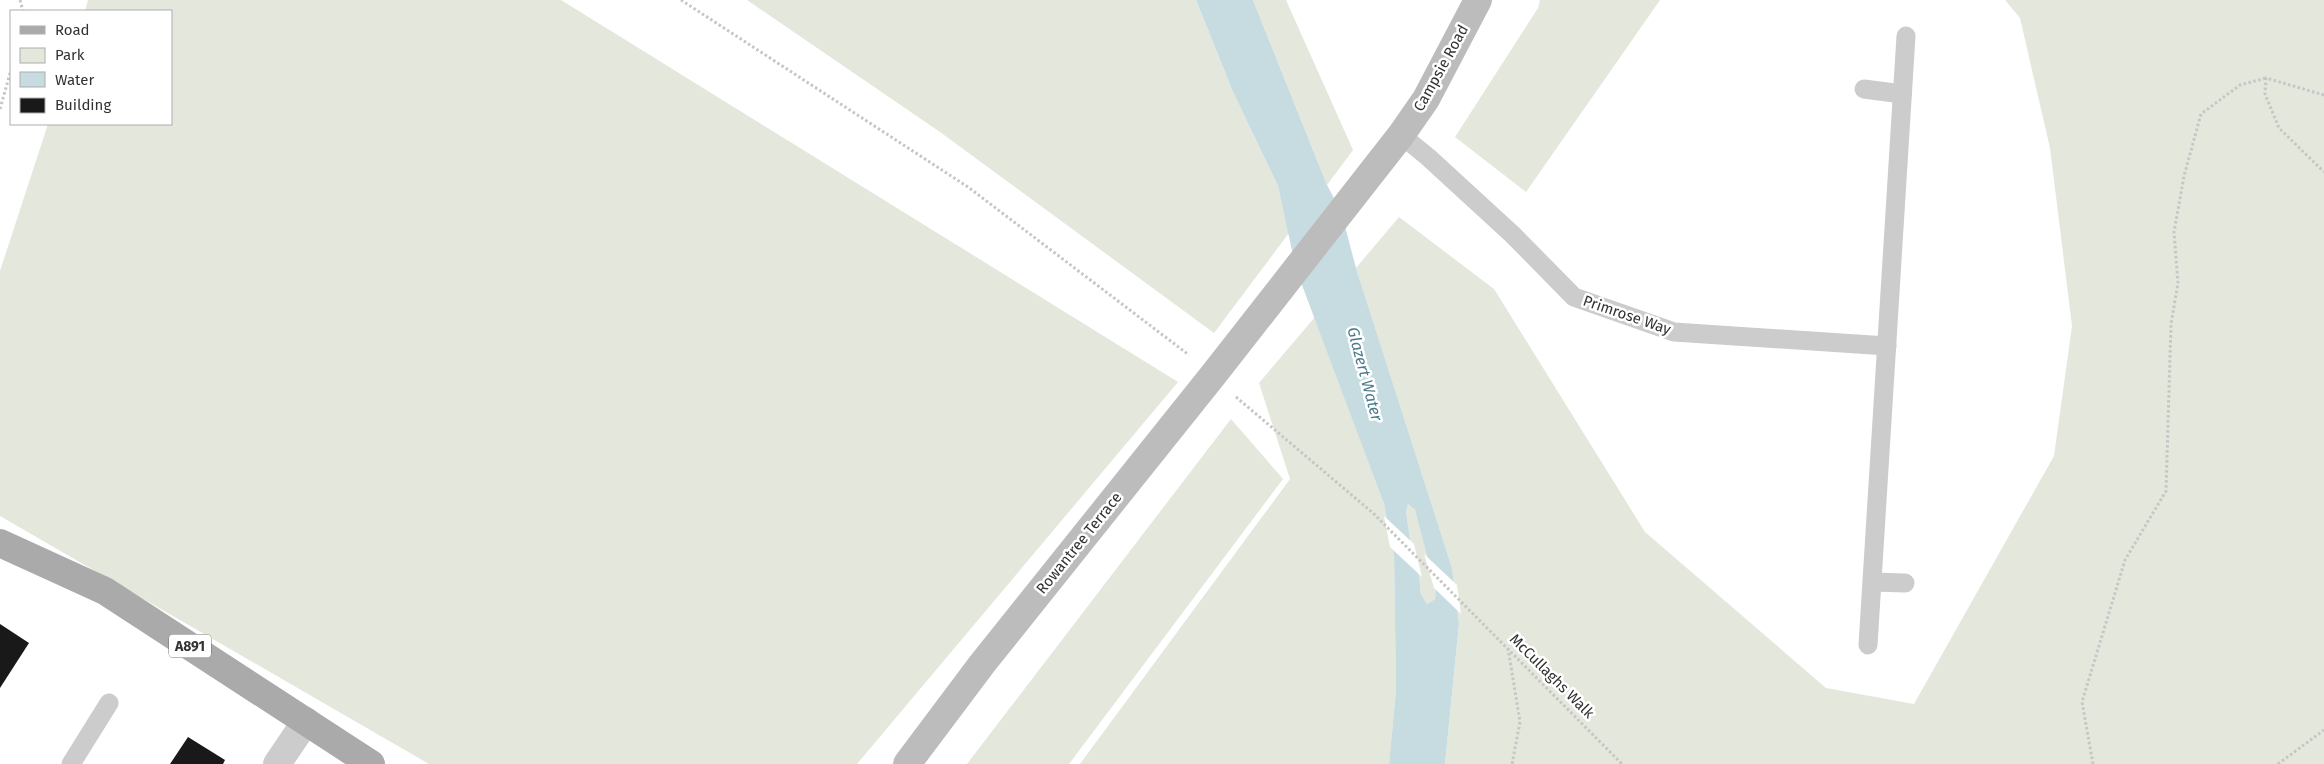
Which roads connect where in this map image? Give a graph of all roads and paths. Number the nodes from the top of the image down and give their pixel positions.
1 (681, 0) edge
2 (1478, 0) edge
3 (1906, 36) dead end
4 (10, 74) edge
5 (2266, 78) junction
6 (1864, 89) dead end
7 (1902, 94) junction
8 (2324, 95) edge
9 (0, 109) edge
10 (1401, 135) junction
11 (2324, 172) edge
12 (1352, 197) joint
13 (1887, 346) junction
14 (1214, 374) junction
15 (0, 543) edge
16 (1872, 582) junction
17 (1905, 583) dead end
18 (1868, 645) dead end
19 (1508, 648) junction
20 (109, 703) dead end
21 (306, 721) junction
22 (2324, 730) edge
23 (71, 764) edge
24 (277, 764) edge
25 (371, 764) edge
26 (907, 764) edge
27 (1512, 764) edge
28 (1622, 764) edge
29 (2093, 764) edge
30 (2278, 764) edge

1 - 14 path, McCullaghs Walk
2 - 10 main road, Campsie Road
3 - 7 lane
4 - 9 path
5 - 8 path
5 - 11 path
5 - 29 path
6 - 7 lane
7 - 13 lane
10 - 12 main road, Campsie Road
10 - 13 lane, Primrose Way
12 - 14 main road, Rowantree Terrace
13 - 16 lane
14 - 19 path, McCullaghs Walk
14 - 26 main road, Rowantree Terrace
15 - 21 main road, A891
16 - 17 lane
16 - 18 lane
19 - 27 path
19 - 28 path, McCullaghs Walk
20 - 23 lane
21 - 24 street
21 - 25 main road, A891
22 - 30 path

